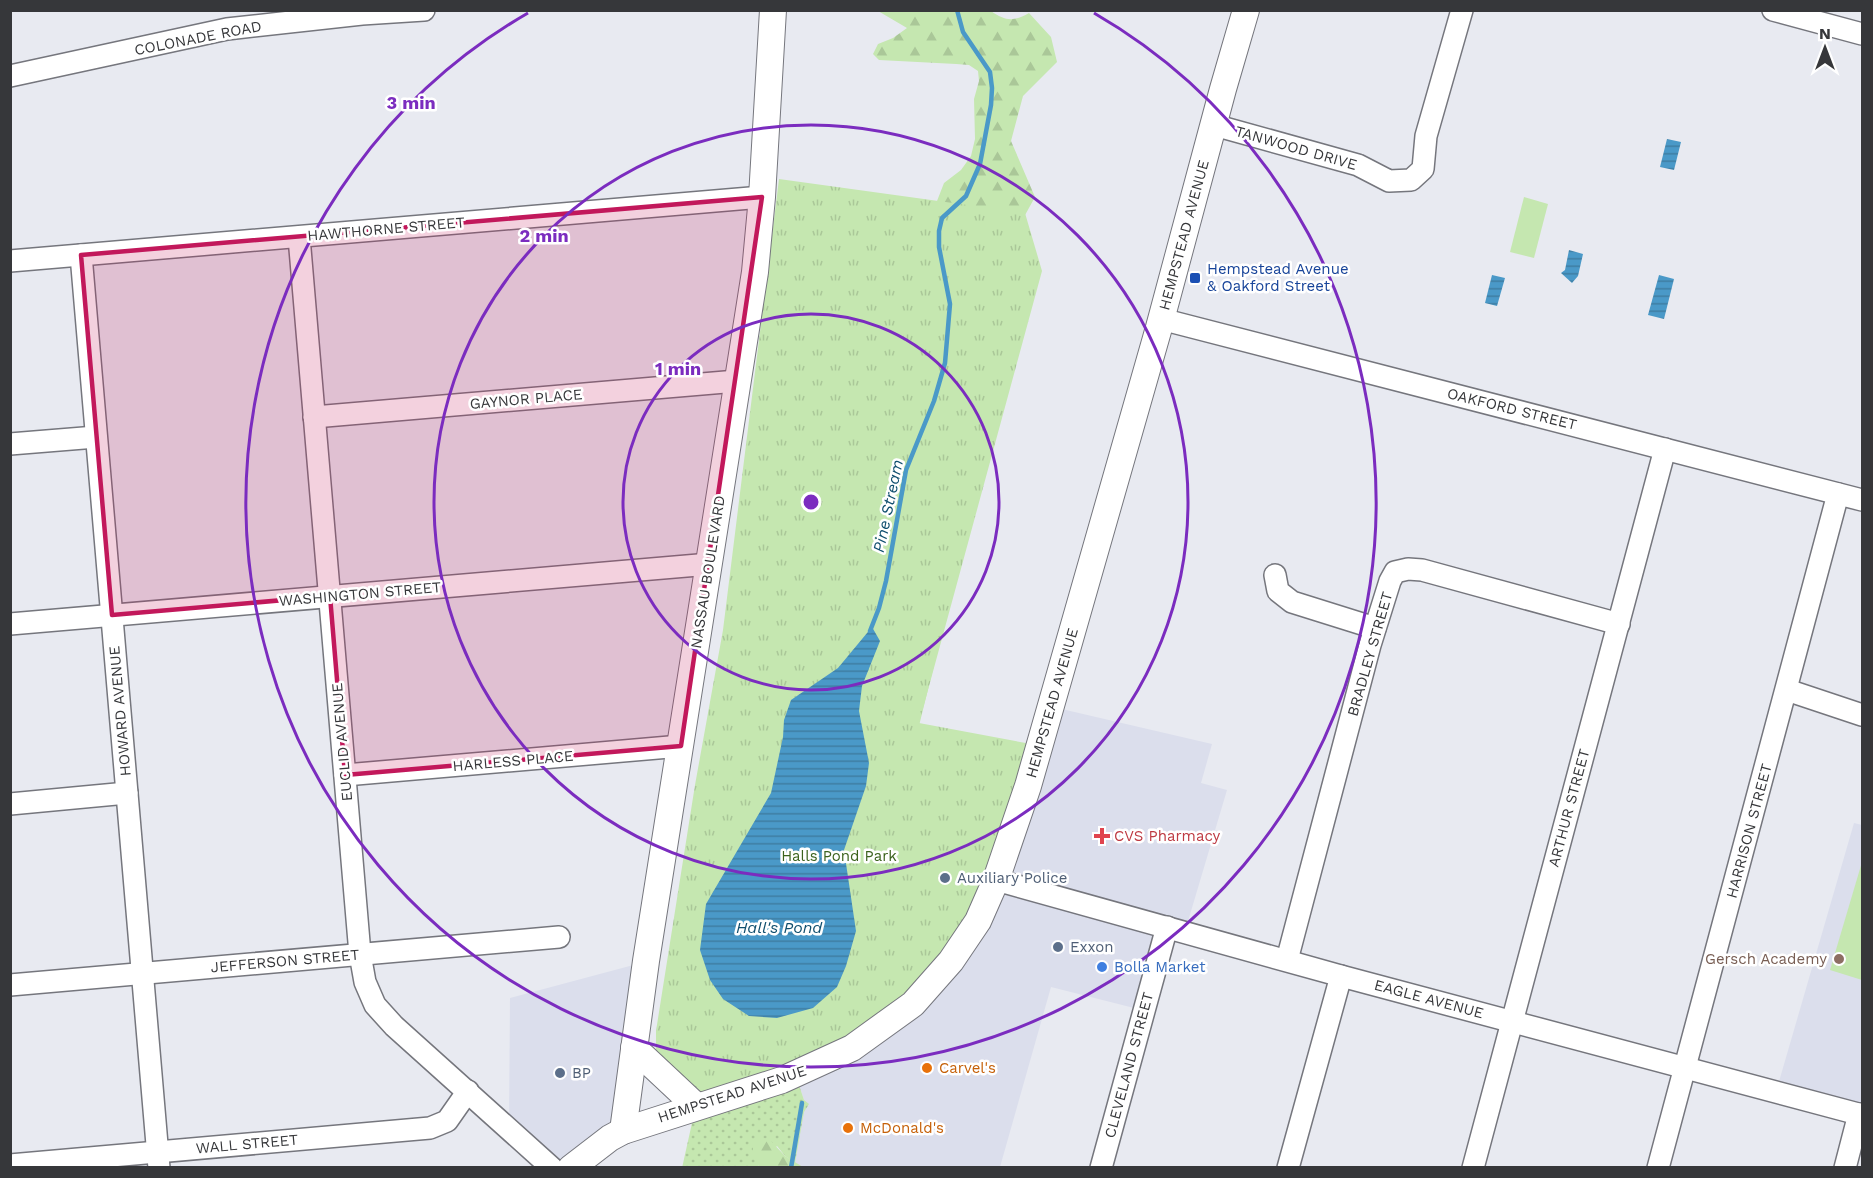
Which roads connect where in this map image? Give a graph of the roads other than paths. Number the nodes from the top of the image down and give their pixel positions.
1 (424, 10) edge
2 (773, 10) edge
3 (1246, 10) edge
4 (1462, 10) edge
5 (1773, 10) edge
6 (1863, 34) edge
7 (10, 76) edge
8 (1214, 125) junction
9 (762, 197) junction
10 (299, 237) junction
11 (81, 255) junction
12 (10, 261) edge
13 (1161, 319) junction
14 (737, 381) junction
15 (314, 417) junction
16 (96, 436) junction
17 (10, 444) edge
18 (1665, 449) junction
19 (1838, 494) junction
20 (1863, 500) edge
21 (710, 564) junction
22 (1275, 575) dead end
23 (330, 596) junction
24 (112, 615) junction
25 (10, 624) edge
26 (1619, 624) junction
27 (1376, 628) junction
28 (1786, 690) junction
29 (1863, 715) edge
30 (681, 746) junction
31 (345, 775) junction
32 (127, 793) junction
33 (10, 804) edge
34 (996, 880) junction
35 (1167, 927) junction
36 (559, 937) dead end
37 (360, 954) junction
38 (1287, 960) junction
39 (143, 973) junction
40 (1341, 975) junction
41 (10, 985) edge
42 (1513, 1021) junction
43 (634, 1048) junction
44 (1686, 1067) junction
45 (468, 1091) junction
46 (696, 1106) junction
47 (1861, 1115) edge
48 (622, 1131) junction
49 (158, 1160) edge
50 (10, 1165) edge
51 (552, 1167) edge
52 (571, 1167) edge
53 (1101, 1167) edge
54 (1288, 1167) edge
55 (1473, 1167) edge
56 (1659, 1167) edge
57 (1845, 1167) edge

1 - 7 street, COLONADE ROAD
2 - 9 main road, NASSAU BOULEVARD
3 - 8 main road, HEMPSTEAD AVENUE
4 - 8 street, TANWOOD DRIVE
5 - 6 street
8 - 13 main road, HEMPSTEAD AVENUE
9 - 10 street, HAWTHORNE STREET
9 - 14 main road, NASSAU BOULEVARD
10 - 11 street, HAWTHORNE STREET
10 - 15 street, EUCLID AVENUE
11 - 12 street, HAWTHORNE STREET
11 - 16 street, HOWARD AVENUE
13 - 18 street, OAKFORD STREET
13 - 34 main road, HEMPSTEAD AVENUE
14 - 15 street, GAYNOR PLACE
14 - 21 main road, NASSAU BOULEVARD
15 - 23 street, EUCLID AVENUE
16 - 17 street
16 - 24 street, HOWARD AVENUE
18 - 19 street, OAKFORD STREET
18 - 26 street, ARTHUR STREET
19 - 20 street, OAKFORD STREET
19 - 28 street, HARRISON STREET
21 - 23 street, WASHINGTON STREET
21 - 30 main road, NASSAU BOULEVARD
22 - 27 street
23 - 24 street, WASHINGTON STREET
23 - 31 street, EUCLID AVENUE
24 - 25 street, WASHINGTON STREET
24 - 32 street, HOWARD AVENUE
26 - 27 street, BRADLEY STREET
26 - 42 street, ARTHUR STREET
27 - 38 street, BRADLEY STREET
28 - 29 street
28 - 44 street, HARRISON STREET
30 - 31 street, HARLESS PLACE
30 - 43 main road, NASSAU BOULEVARD
31 - 37 street, EUCLID AVENUE
32 - 33 street
32 - 39 street, HOWARD AVENUE
34 - 35 street, EAGLE AVENUE
34 - 46 main road, HEMPSTEAD AVENUE
35 - 38 street, EAGLE AVENUE
35 - 53 street, CLEVELAND STREET
36 - 37 street, JEFFERSON STREET
37 - 39 street, JEFFERSON STREET
37 - 45 street, EUCLID AVENUE
38 - 40 street, EAGLE AVENUE
39 - 41 street, JEFFERSON STREET
39 - 49 street, HOWARD AVENUE
40 - 42 street, EAGLE AVENUE
40 - 54 street
42 - 44 street, EAGLE AVENUE
42 - 55 street, ARTHUR STREET
43 - 46 main road
43 - 48 main road, NASSAU BOULEVARD
44 - 47 street, EAGLE AVENUE
44 - 56 street, HARRISON STREET
45 - 49 street, WALL STREET
45 - 51 street, EUCLID AVENUE
46 - 48 main road, HEMPSTEAD AVENUE
47 - 57 street
48 - 52 main road, HEMPSTEAD AVENUE
49 - 50 street, WALL STREET

